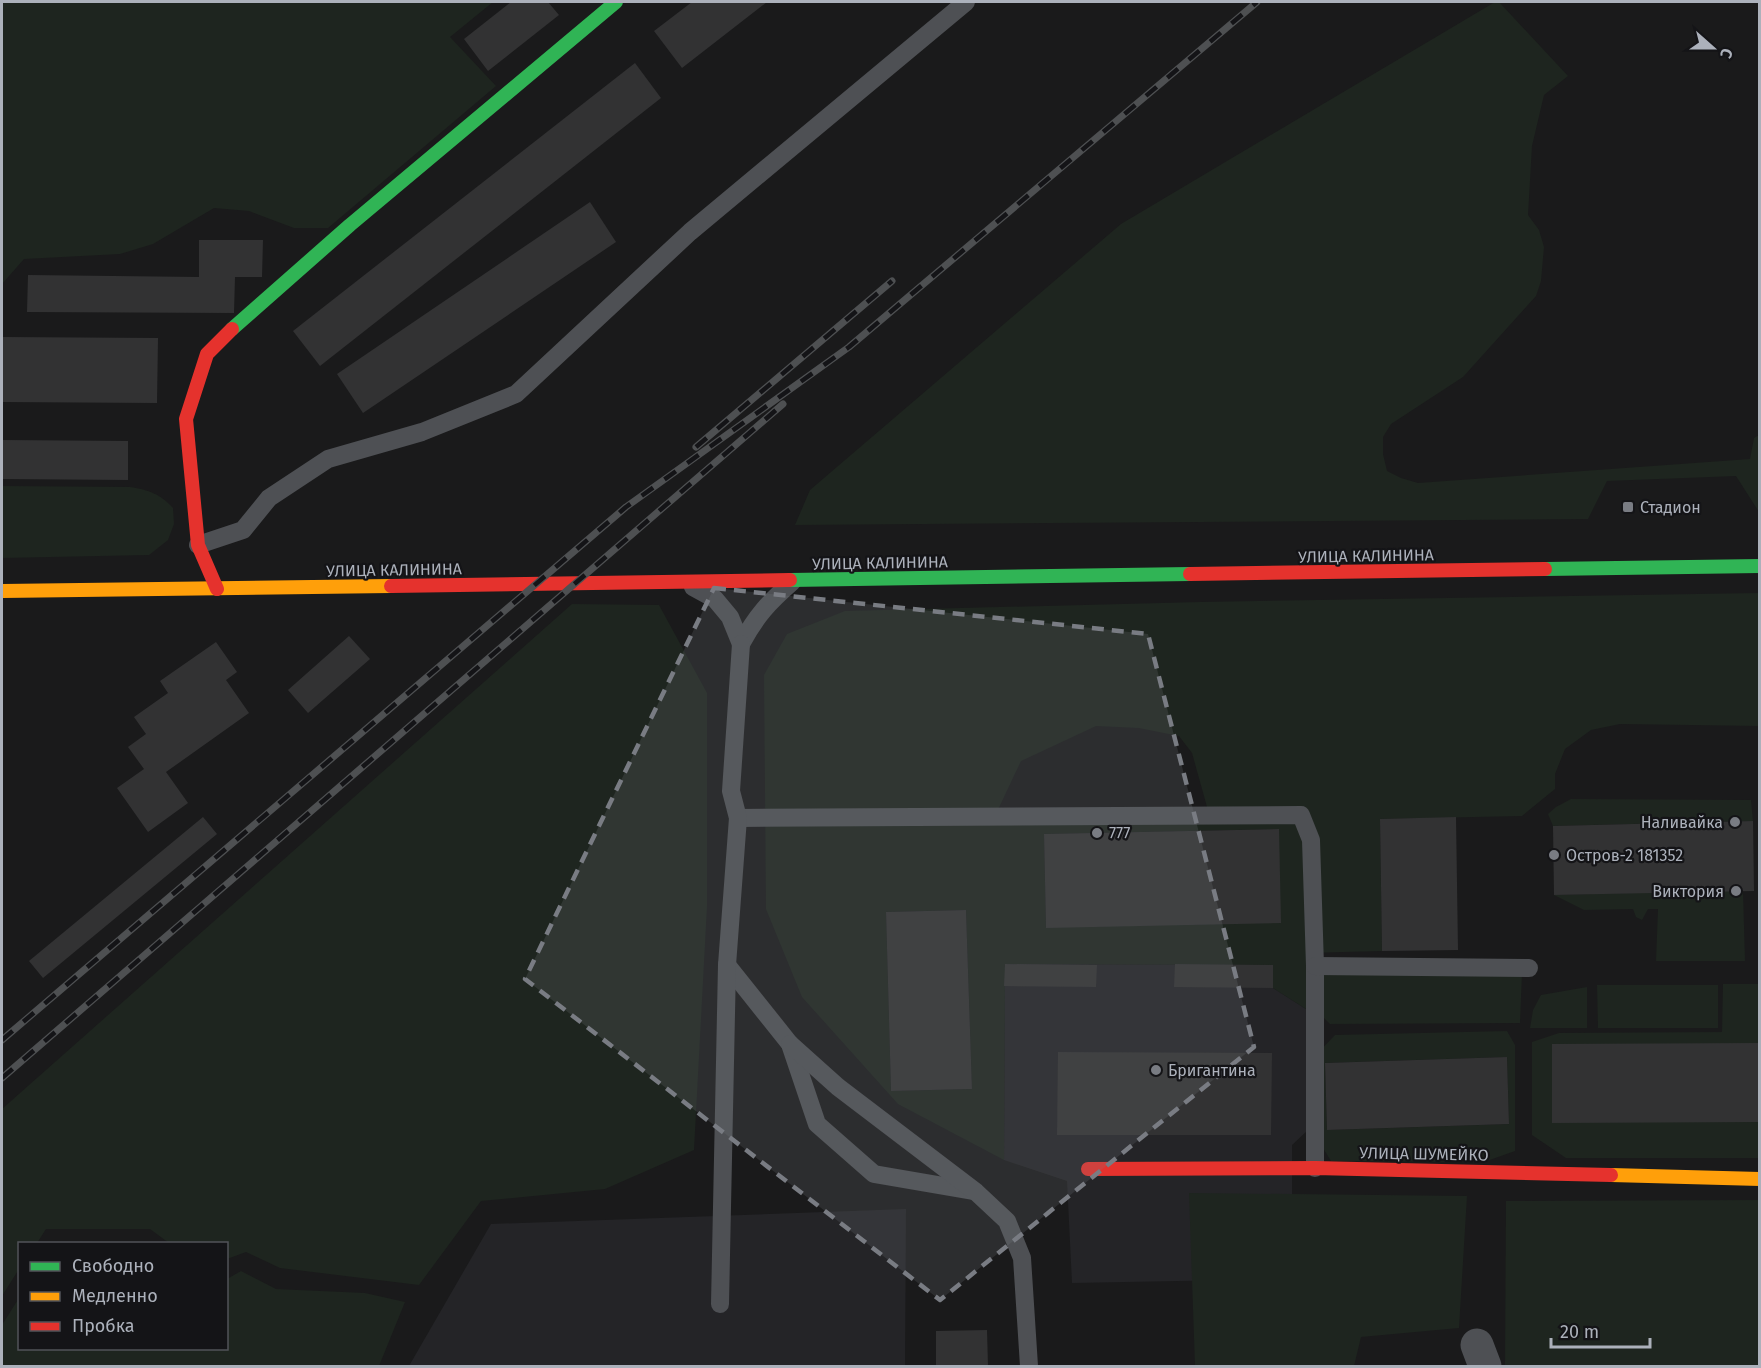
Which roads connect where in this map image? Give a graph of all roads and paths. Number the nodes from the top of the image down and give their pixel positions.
1 (616, 2) edge
2 (966, 2) edge
3 (198, 545) junction
4 (1760, 566) edge
5 (794, 581) junction
6 (684, 582) junction
7 (217, 589) junction
8 (2, 591) edge
9 (741, 644) junction
10 (738, 818) junction
11 (727, 965) junction
12 (1315, 966) junction
13 (1529, 968) dead end
14 (789, 1044) junction
15 (1315, 1168) junction
16 (1088, 1169) dead end
17 (1760, 1179) edge
18 (976, 1192) junction
19 (720, 1304) dead end
20 (1029, 1366) edge

1 - 3 main road
2 - 3 lane
3 - 7 main road
4 - 5 main road, УЛИЦА КАЛИНИНА
5 - 6 main road, УЛИЦА КАЛИНИНА
5 - 9 lane
6 - 7 main road, УЛИЦА КАЛИНИНА
6 - 9 lane
7 - 8 main road, УЛИЦА КАЛИНИНА
9 - 10 lane
10 - 11 lane
10 - 12 lane
11 - 14 lane
11 - 19 lane
12 - 13 lane
12 - 15 lane
14 - 18 lane
14 - 18 lane
15 - 16 main road, УЛИЦА ШУМЕЙКО
15 - 17 main road, УЛИЦА ШУМЕЙКО
18 - 20 lane

